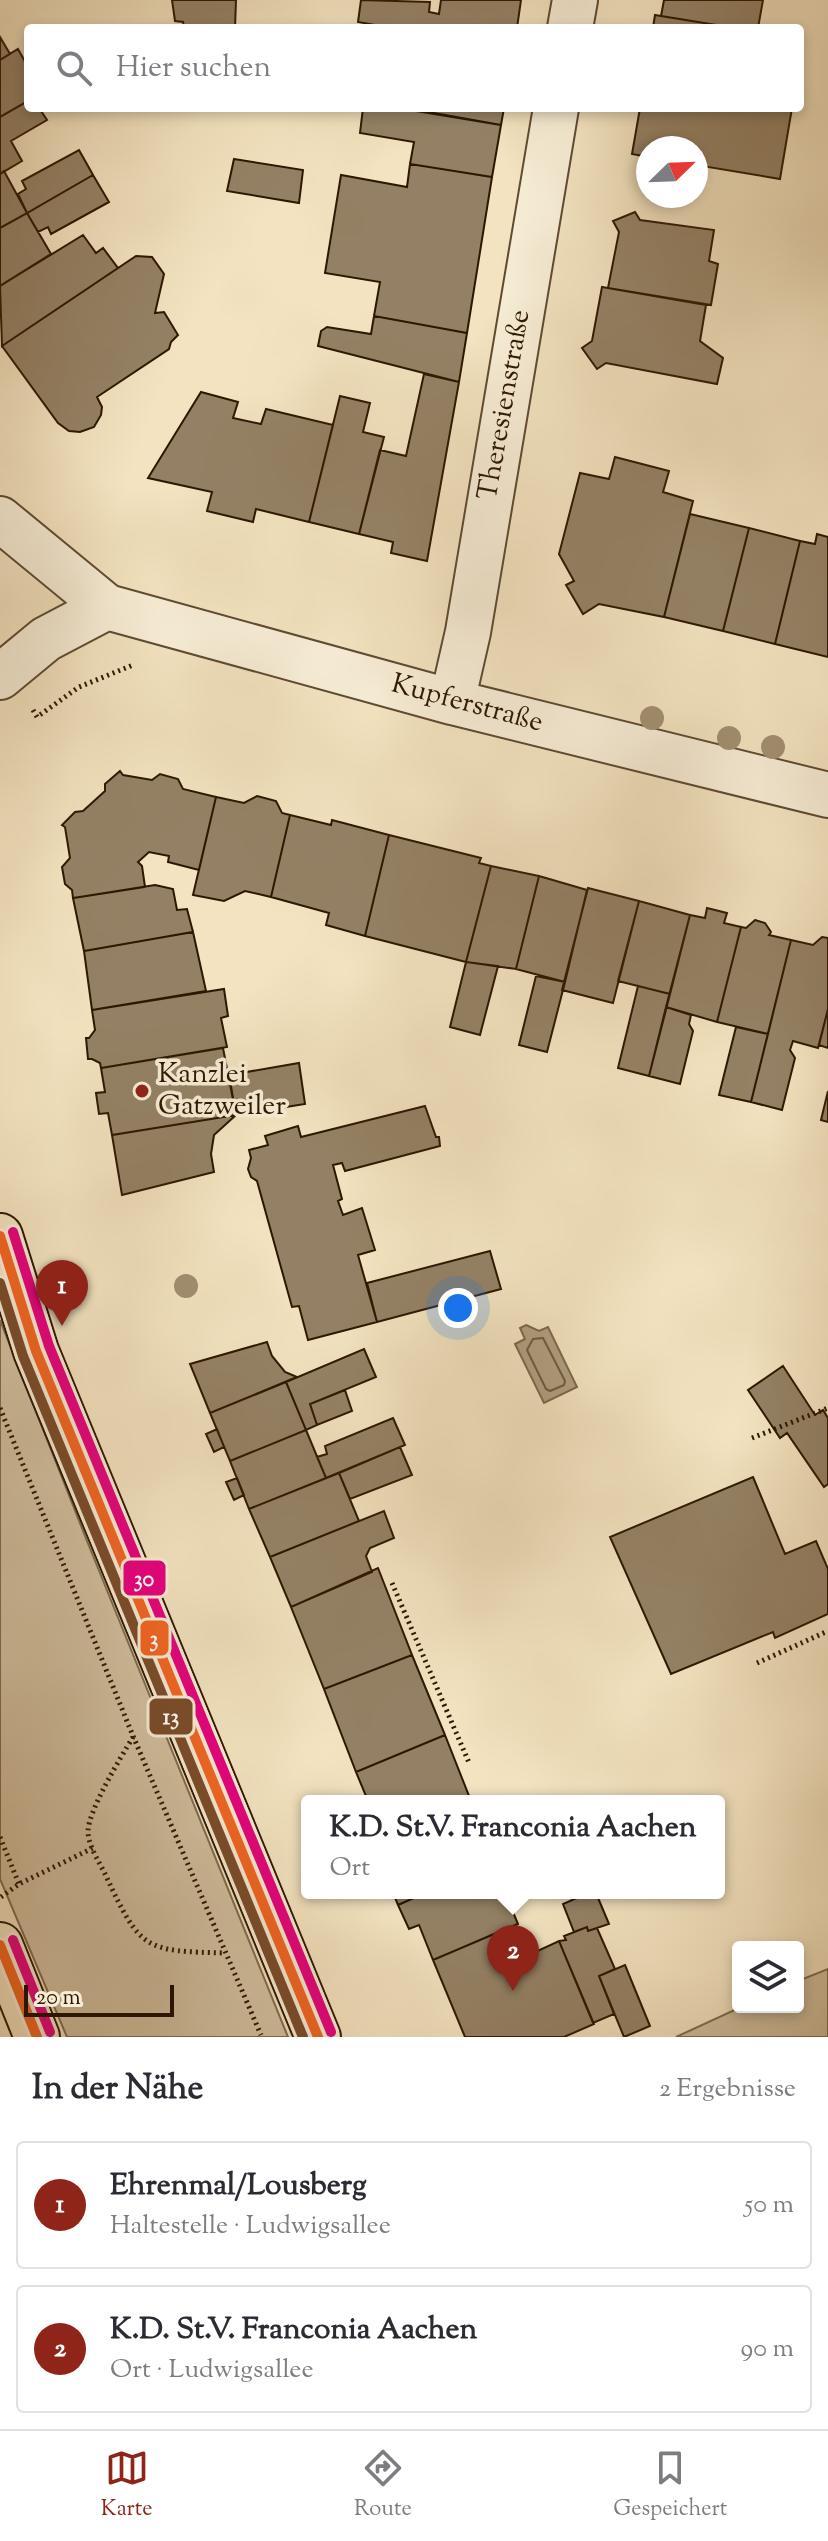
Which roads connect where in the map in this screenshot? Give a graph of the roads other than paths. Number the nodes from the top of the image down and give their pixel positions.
1 (575, 0) edge
2 (571, 24) edge
3 (555, 112) edge
4 (0, 519) edge
5 (107, 607) junction
6 (0, 677) edge
7 (452, 702) junction
8 (828, 795) edge
9 (0, 1236) edge
10 (0, 1945) edge
11 (37, 2037) edge
12 (318, 2037) edge

1 - 2 street
3 - 7 street, Theresienstraße
4 - 5 street, Kupferstraße
5 - 6 street
5 - 7 street, Kupferstraße
7 - 8 street, Kupferstraße
9 - 12 main road
10 - 11 main road

